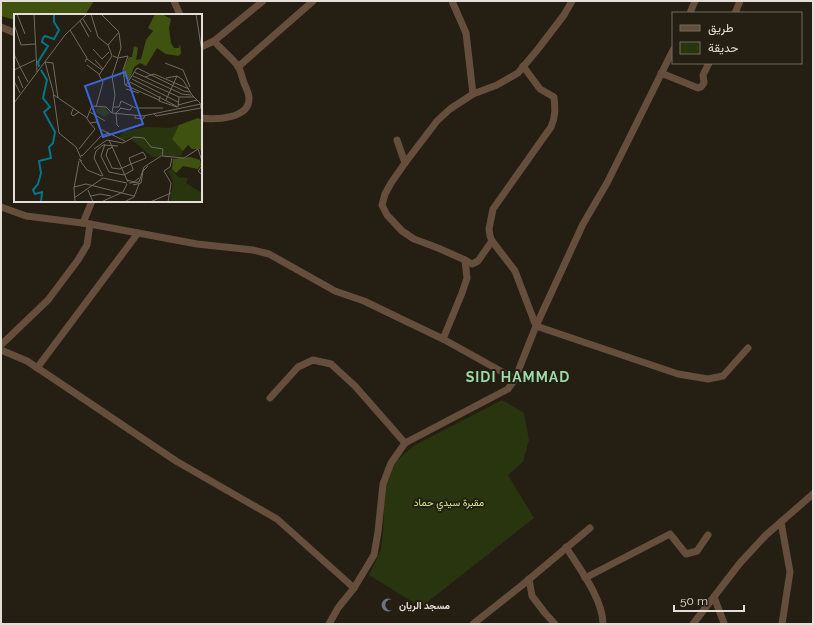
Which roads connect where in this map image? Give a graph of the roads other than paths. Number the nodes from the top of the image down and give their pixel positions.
1 (174, 1) edge
2 (263, 1) edge
3 (313, 1) edge
4 (452, 1) edge
5 (572, 1) edge
6 (694, 1) edge
7 (740, 1) edge
8 (690, 12) edge
9 (736, 12) edge
10 (180, 14) edge
11 (1, 27) edge
12 (14, 33) edge
13 (214, 41) junction
14 (202, 47) edge
15 (672, 52) edge
16 (709, 64) edge
17 (238, 66) junction
18 (523, 66) junction
19 (661, 73) junction
20 (473, 94) junction
21 (202, 118) edge
22 (397, 140) dead end
23 (404, 163) junction
24 (92, 202) edge
25 (1, 207) edge
26 (86, 224) junction
27 (138, 233) junction
28 (492, 241) junction
29 (465, 260) junction
30 (536, 326) junction
31 (443, 339) junction
32 (1, 345) edge
33 (748, 348) dead end
34 (1, 350) edge
35 (38, 368) junction
36 (515, 379) junction
37 (270, 398) dead end
38 (405, 443) junction
39 (813, 494) edge
40 (781, 522) junction
41 (590, 528) dead end
42 (708, 535) dead end
43 (566, 547) junction
44 (585, 578) junction
45 (529, 579) junction
46 (354, 588) junction
47 (714, 597) junction
48 (724, 623) dead end
49 (328, 624) edge
50 (473, 624) edge
51 (555, 624) edge
52 (603, 624) edge
53 (693, 624) edge
54 (782, 624) edge

1 - 10 street
2 - 13 street
3 - 17 street
4 - 20 street
5 - 18 street
6 - 8 street
7 - 9 street
11 - 12 street
13 - 14 street
13 - 17 street
15 - 19 street
16 - 19 street
17 - 21 street
18 - 20 street
18 - 28 street
19 - 30 street
20 - 23 street
22 - 23 street
23 - 29 street
24 - 26 street
25 - 26 street
26 - 27 street
26 - 32 street
27 - 31 street
27 - 35 street
28 - 29 street
28 - 30 street
29 - 31 street
30 - 33 street
30 - 36 street
31 - 36 street
34 - 35 street
35 - 46 street
36 - 38 street
37 - 38 street
38 - 46 street
39 - 40 street
40 - 47 street
40 - 54 street
41 - 43 street
42 - 44 street
43 - 44 street
43 - 45 street
44 - 52 street
45 - 50 street
45 - 51 street
46 - 49 street
47 - 48 street
47 - 53 street

